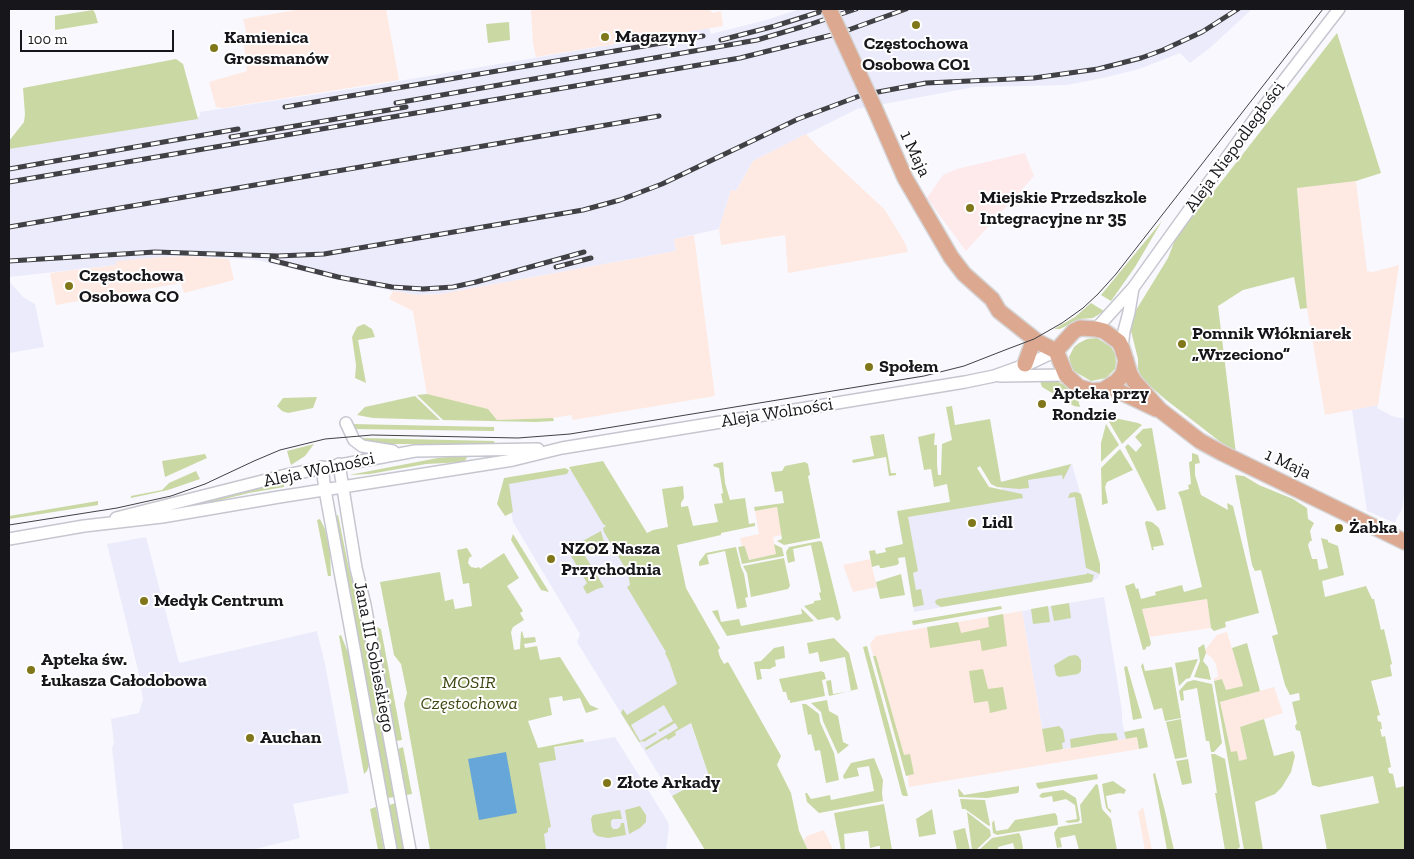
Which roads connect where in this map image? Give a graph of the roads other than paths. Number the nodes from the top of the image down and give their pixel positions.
1 (829, 9) edge
2 (1339, 9) edge
3 (1133, 288) junction
4 (992, 299) junction
5 (1096, 329) junction
6 (1034, 339) junction
7 (1061, 345) junction
8 (1124, 361) junction
9 (1025, 364) junction
10 (1066, 375) junction
11 (994, 376) junction
12 (1106, 388) junction
13 (1160, 410) junction
14 (346, 423) dead end
15 (559, 449) junction
16 (415, 452) junction
17 (339, 464) junction
18 (322, 467) junction
19 (341, 487) junction
20 (324, 490) junction
21 (84, 526) junction
22 (9, 538) edge
23 (1405, 542) edge
24 (391, 850) edge
25 (410, 850) edge

1 - 4 main road, 1 Maja, bridge
2 - 3 street, Aleja Niepodległości
3 - 5 street, Aleja Niepodległości
3 - 8 street, Aleja Niepodległości
4 - 6 main road, 1 Maja
4 - 7 main road, 1 Maja
5 - 7 main road
5 - 8 main road
6 - 7 main road, 1 Maja
6 - 9 main road
7 - 9 street, Aleja Wolności
7 - 10 main road
8 - 12 main road
8 - 13 main road, 1 Maja
9 - 11 street, Aleja Wolności
10 - 11 street, Aleja Wolności
10 - 12 main road
11 - 15 street, Aleja Wolności
12 - 13 main road, 1 Maja
13 - 23 main road, 1 Maja
14 - 16 street
15 - 16 street, Aleja Wolności
15 - 19 street, Aleja Wolności
16 - 17 street, Aleja Wolności
17 - 18 street, Aleja Wolności
17 - 19 street, Jana III Sobieskiego
18 - 20 street, Jana III Sobieskiego
18 - 21 street, Aleja Wolności
19 - 20 street, Aleja Wolności
19 - 25 street, Jana III Sobieskiego
20 - 21 street, Aleja Wolności
20 - 24 street, Jana III Sobieskiego
21 - 22 street, Aleja Wolności

